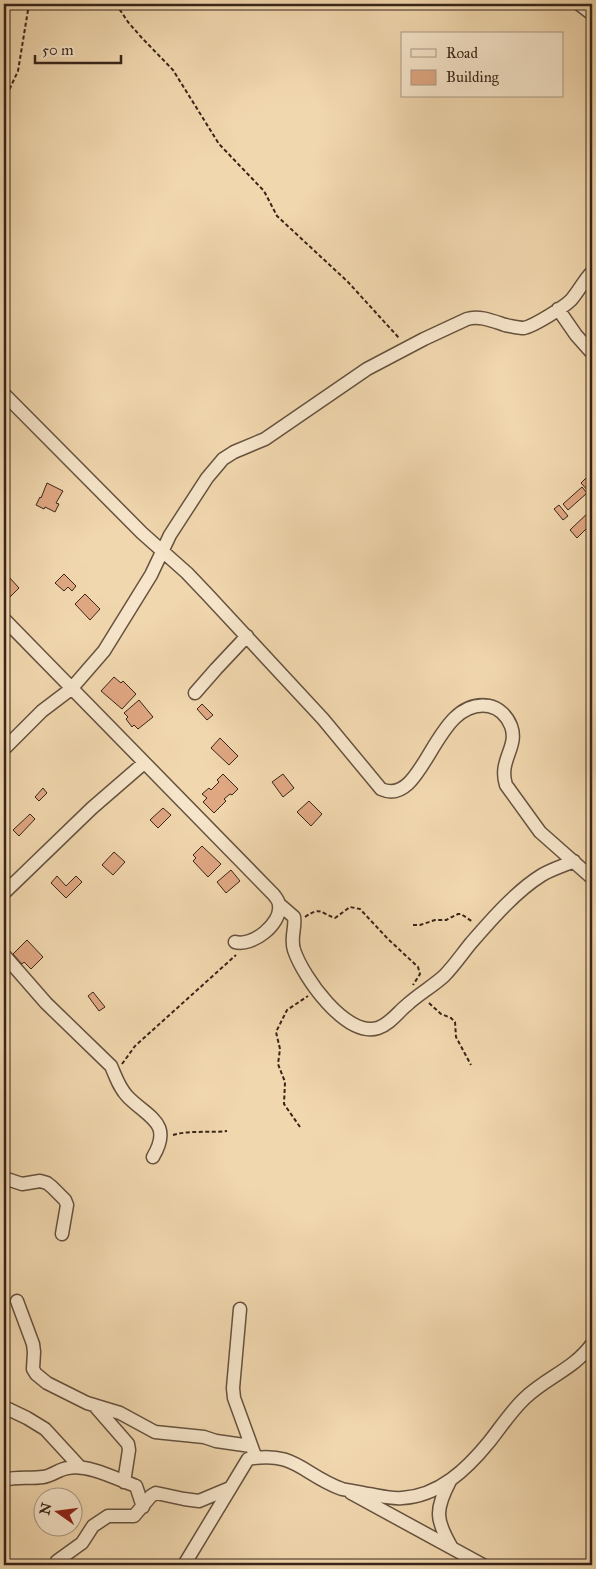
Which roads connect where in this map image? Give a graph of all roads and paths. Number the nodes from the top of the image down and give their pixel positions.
1 (29, 4) edge
2 (116, 4) edge
3 (579, 4) edge
4 (592, 14) edge
5 (4, 101) edge
6 (592, 272) edge
7 (558, 309) junction
8 (406, 349) junction
9 (592, 353) edge
10 (4, 394) edge
11 (162, 550) junction
12 (4, 619) edge
13 (247, 636) junction
14 (71, 689) junction
15 (195, 693) dead end
16 (4, 749) edge
17 (144, 763) junction
18 (574, 861) junction
19 (592, 878) edge
20 (4, 893) edge
21 (279, 904) junction
22 (294, 919) junction
23 (488, 923) junction
24 (412, 926) dead end
25 (235, 942) dead end
26 (249, 943) junction
27 (4, 955) edge
28 (316, 990) junction
29 (419, 995) junction
30 (471, 1065) dead end
31 (114, 1073) junction
32 (300, 1127) dead end
33 (227, 1131) dead end
34 (162, 1137) junction
35 (154, 1157) dead end
36 (4, 1178) edge
37 (62, 1234) dead end
38 (17, 1302) dead end
39 (240, 1309) dead end
40 (592, 1344) edge
41 (94, 1405) junction
42 (4, 1407) edge
43 (253, 1452) junction
44 (80, 1467) junction
45 (450, 1479) junction
46 (4, 1480) edge
47 (124, 1482) junction
48 (230, 1488) junction
49 (344, 1489) junction
50 (143, 1507) junction
51 (452, 1548) junction
52 (461, 1560) edge
53 (56, 1565) edge
54 (184, 1565) edge
55 (483, 1565) edge

1 - 5 path
2 - 8 path
3 - 4 street
6 - 7 street
7 - 8 street
7 - 9 street
8 - 11 street
10 - 11 street
11 - 13 street
11 - 14 street
12 - 14 street
13 - 15 street
13 - 18 street
14 - 16 street
14 - 17 street
17 - 20 street
17 - 21 street
18 - 19 street
18 - 23 street
21 - 22 street
21 - 26 street
22 - 28 street
22 - 29 path
23 - 24 path
23 - 29 street
25 - 26 street
26 - 31 path
27 - 31 street
28 - 29 street
28 - 32 path
29 - 30 path
31 - 34 street
33 - 34 path
34 - 35 street
36 - 37 street
38 - 41 street
39 - 43 street
40 - 45 street
41 - 43 street
41 - 47 street
42 - 44 street
43 - 48 street
43 - 49 street
44 - 46 street
44 - 47 street
45 - 49 street
45 - 51 street
47 - 50 street
48 - 50 street
48 - 54 street
49 - 51 street
50 - 53 street
51 - 52 street
52 - 55 street

